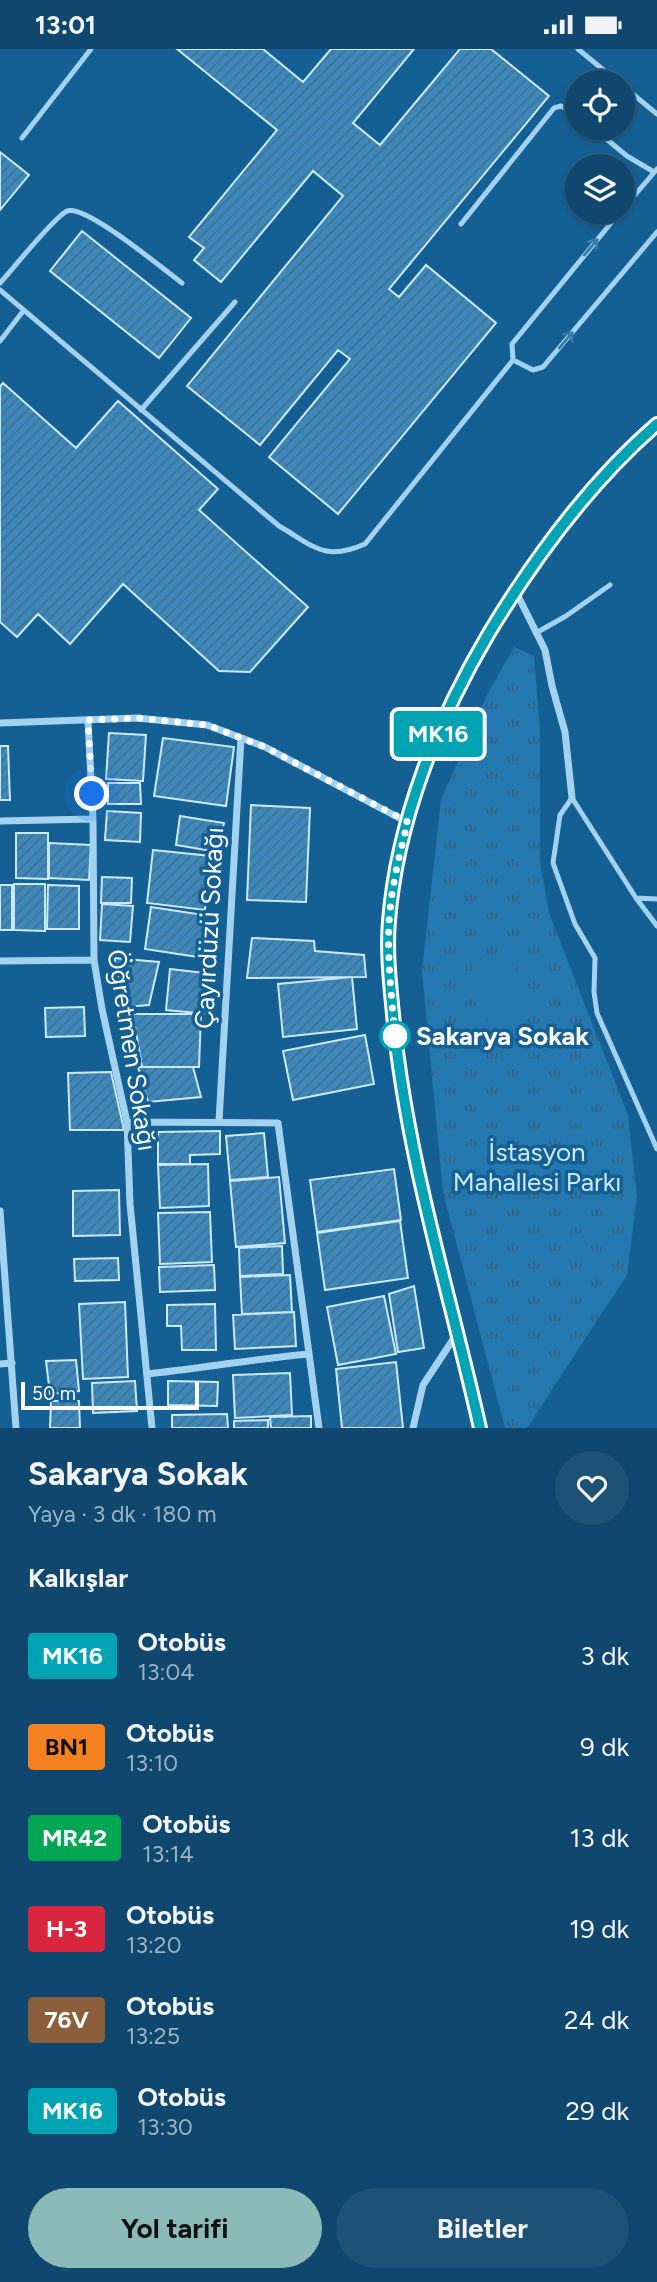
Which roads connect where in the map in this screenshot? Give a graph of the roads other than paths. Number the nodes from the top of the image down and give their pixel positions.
1 (91, 49) edge
2 (578, 49) edge
3 (603, 70) edge
4 (635, 96) edge
5 (565, 108) edge
6 (657, 114) edge
7 (22, 138) dead end
8 (608, 140) edge
9 (655, 170) edge
10 (635, 194) edge
11 (461, 224) dead end
12 (611, 224) edge
13 (657, 232) edge
14 (0, 283) edge
15 (182, 283) dead end
16 (0, 290) edge
17 (235, 302) dead end
18 (24, 310) junction
19 (0, 341) edge
20 (513, 360) junction
21 (141, 409) junction
22 (657, 424) edge
23 (610, 585) dead end
24 (515, 590) junction
25 (536, 633) junction
26 (88, 720) junction
27 (0, 723) edge
28 (241, 738) junction
29 (572, 798) junction
30 (93, 819) junction
31 (0, 821) edge
32 (408, 822) junction
33 (636, 898) junction
34 (657, 899) edge
35 (657, 926) edge
36 (94, 960) junction
37 (0, 961) edge
38 (219, 1121) junction
39 (127, 1122) junction
40 (657, 1149) edge
41 (0, 1211) edge
42 (458, 1332) junction
43 (309, 1354) junction
44 (12, 1363) junction
45 (0, 1364) edge
46 (147, 1374) junction
47 (16, 1428) edge
48 (152, 1428) edge
49 (319, 1428) edge
50 (413, 1428) edge
51 (480, 1428) edge

1 - 7 lane
2 - 3 lane
4 - 6 lane
5 - 11 lane
8 - 9 lane
9 - 10 lane
20 -> 12 lane
20 -> 13 lane
14 - 15 lane
16 - 18 lane
17 - 21 lane
18 - 19 lane
18 - 21 lane
20 - 21 lane
22 - 24 main road
23 - 25 lane
24 - 25 street
24 - 32 main road
25 - 29 street
26 - 27 street
26 - 28 street
26 - 30 street, Öğretmen Sokağı
28 - 32 street
28 - 38 street, Çayırdüzü Sokağı
29 - 33 lane
29 - 40 lane
30 - 31 street
30 - 36 street, Öğretmen Sokağı
32 - 42 main road
33 - 34 lane
33 - 35 lane
36 - 37 street
36 - 39 street, Öğretmen Sokağı
38 - 39 street
38 - 43 street
39 - 46 street, Öğretmen Sokağı
41 - 44 street
42 - 50 street
42 - 51 main road
43 - 46 street
43 - 49 street
44 - 45 street
44 - 47 street
46 - 48 street, Öğretmen Sokağı

